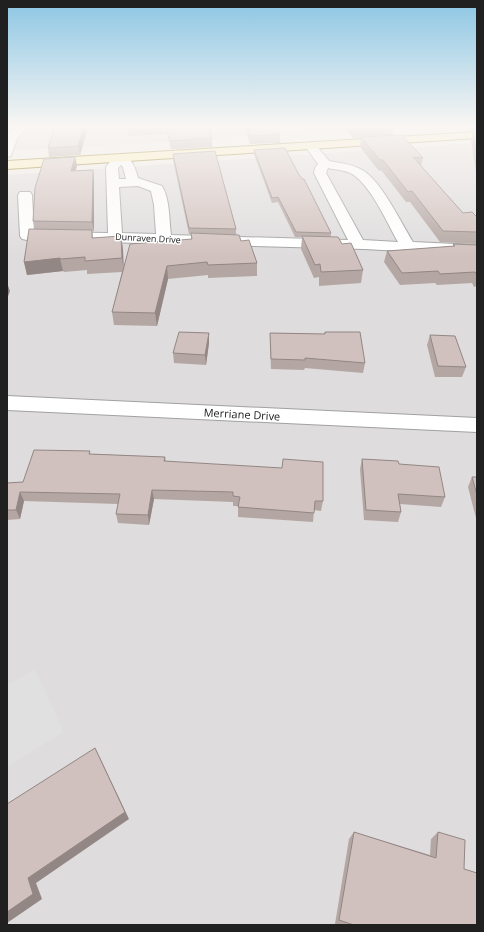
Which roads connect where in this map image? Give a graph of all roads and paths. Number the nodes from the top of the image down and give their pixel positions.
1 (112, 170) edge
2 (131, 170) edge
3 (321, 170) edge
4 (354, 170) edge
5 (133, 182) junction
6 (114, 184) junction
7 (25, 195) dead end
8 (115, 236) junction
9 (164, 239) junction
10 (358, 245) junction
11 (408, 246) junction
12 (477, 250) edge
13 (7, 403) edge
14 (477, 425) edge

1 - 6 street
2 - 5 street
3 - 10 street
4 - 11 street
5 - 6 street
5 - 9 street
6 - 8 street
7 - 8 street, Dunraven Drive
8 - 9 street, Dunraven Drive
9 - 10 street, Dunraven Drive
10 - 11 street, Dunraven Drive
11 - 12 street, Dunraven Drive
13 - 14 street, Merriane Drive

